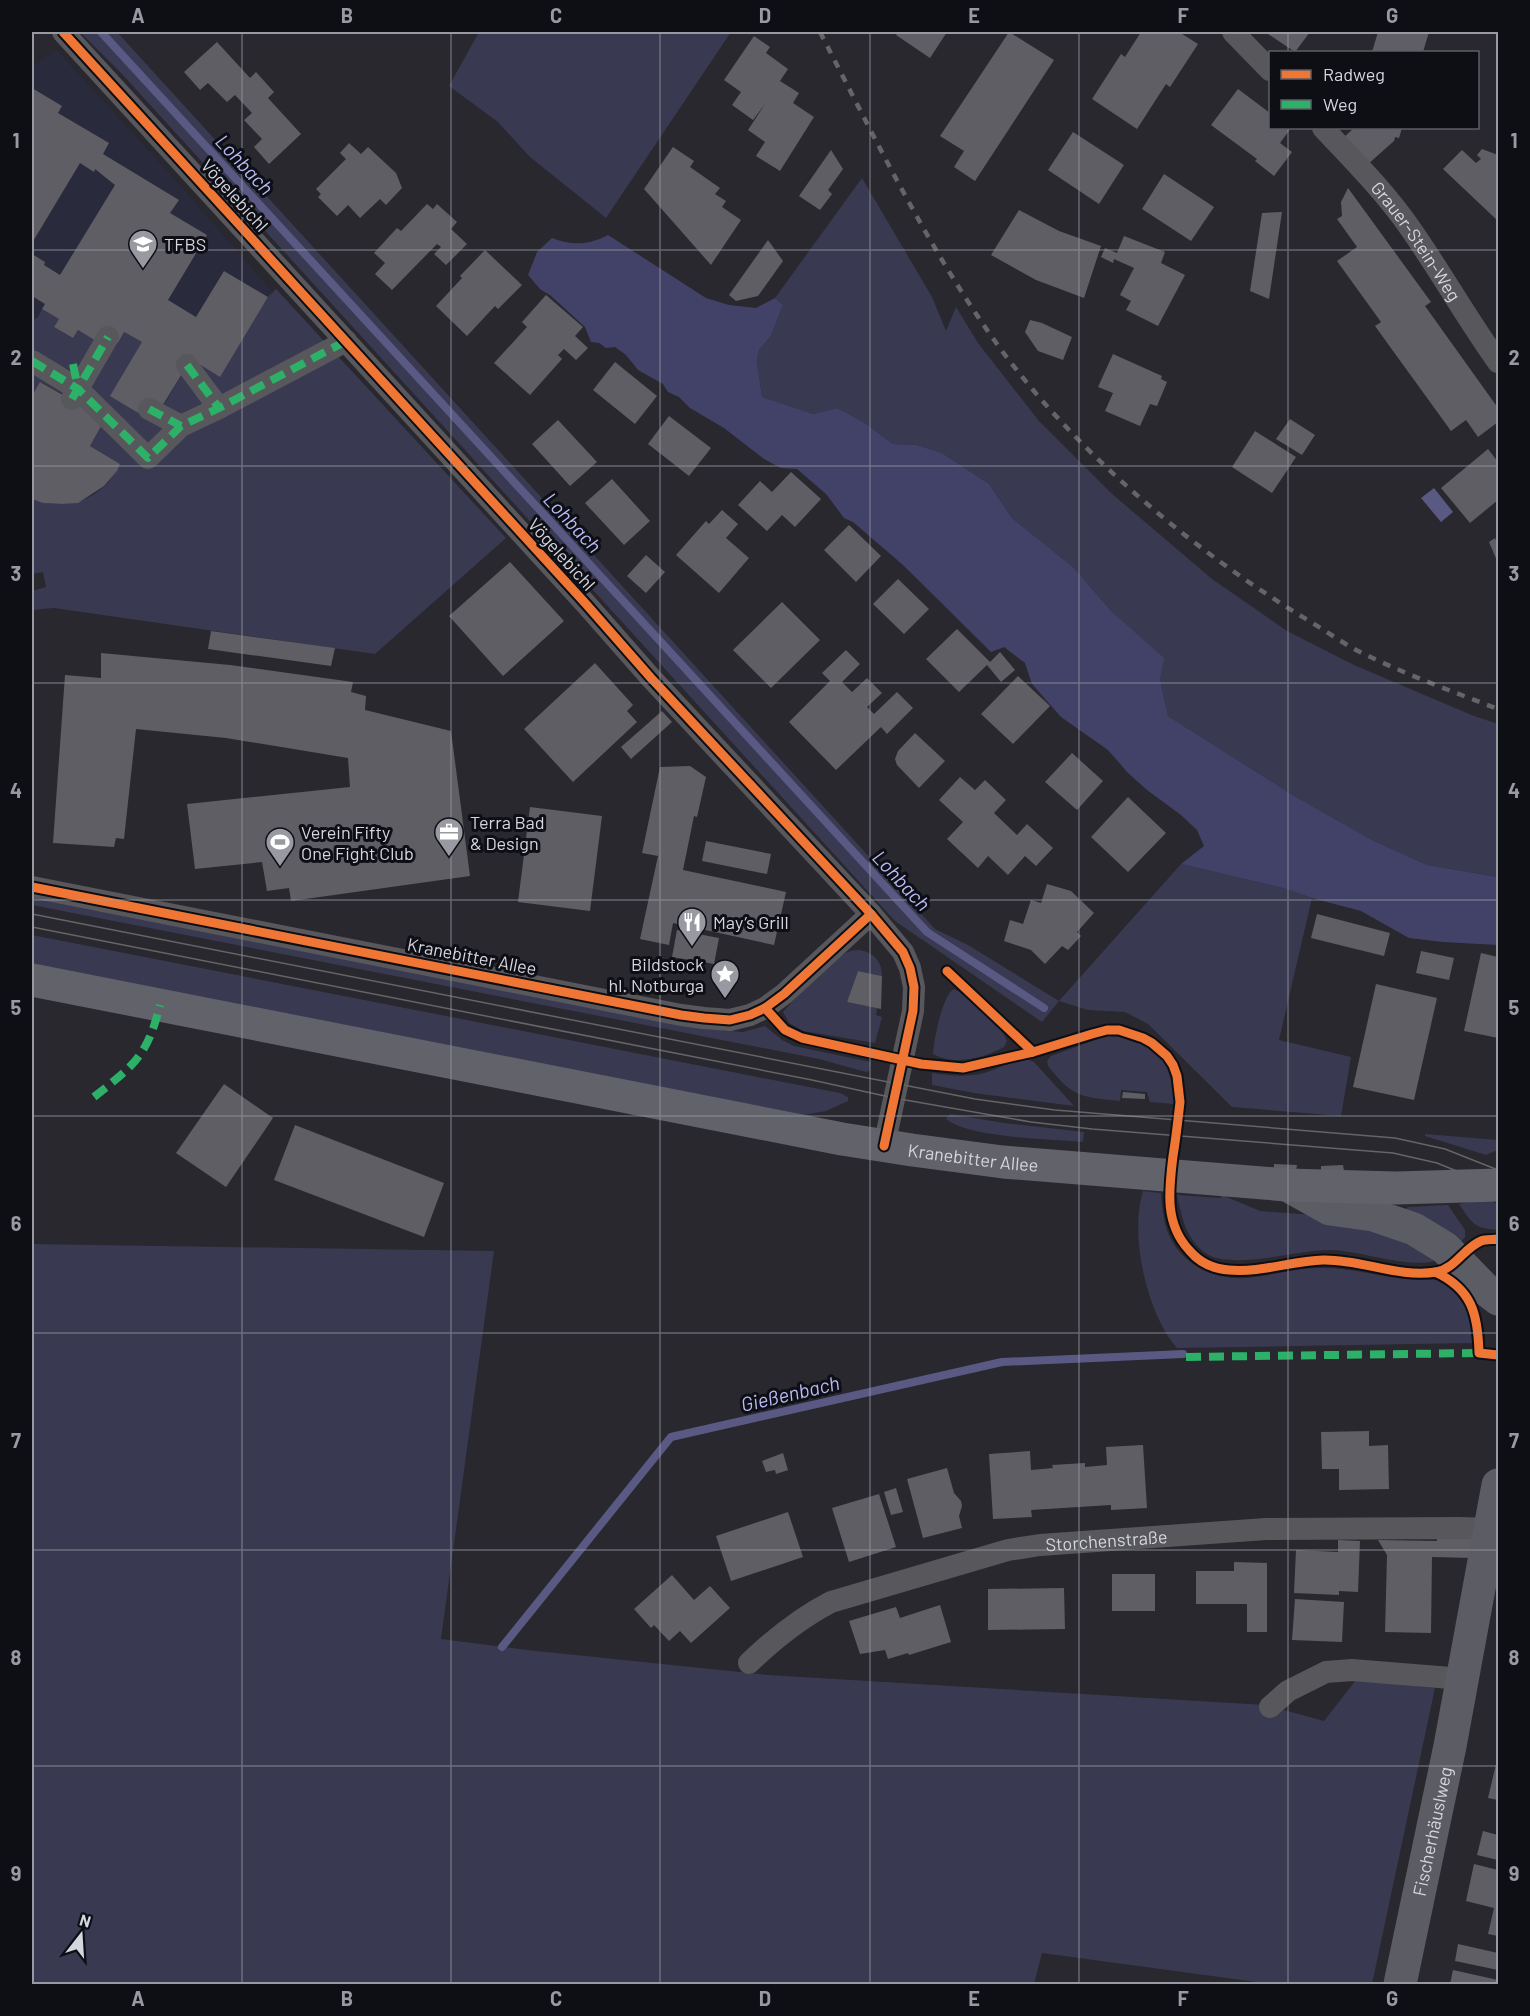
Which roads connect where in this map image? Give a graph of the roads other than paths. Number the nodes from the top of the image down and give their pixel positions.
1 (63, 32) edge
2 (1233, 32) edge
3 (1269, 69) edge
4 (1324, 129) edge
5 (108, 337) dead end
6 (346, 341) junction
7 (32, 361) edge
8 (1498, 362) edge
9 (73, 364) dead end
10 (187, 365) dead end
11 (75, 394) junction
12 (219, 408) junction
13 (149, 409) dead end
14 (181, 426) junction
15 (32, 887) edge
16 (872, 914) junction
17 (32, 980) edge
18 (884, 1146) junction
19 (1287, 1185) junction
20 (1498, 1185) edge
21 (1498, 1299) edge
22 (1498, 1485) edge
23 (1491, 1530) junction
24 (749, 1663) dead end
25 (1463, 1679) junction
26 (1270, 1707) dead end
27 (1400, 1984) edge

1 - 6 street, Vögelebichl
2 - 3 street
4 - 8 street, Grauer-Stein-Weg
5 - 11 street
6 - 12 street
6 - 16 street, Vögelebichl
7 - 11 street
9 - 11 street
10 - 12 street
11 - 14 street
12 - 14 street
13 - 14 street
15 - 16 street, Kranebitter Allee
16 - 18 street, Vögelebichl
17 - 18 main road, Kranebitter Allee
18 - 19 main road, Kranebitter Allee
19 - 20 main road, Kranebitter Allee
19 - 21 street
22 - 23 street, Fischerhäuslweg
23 - 24 street, Storchenstraße
23 - 25 street, Fischerhäuslweg
25 - 26 street
25 - 27 street, Fischerhäuslweg

